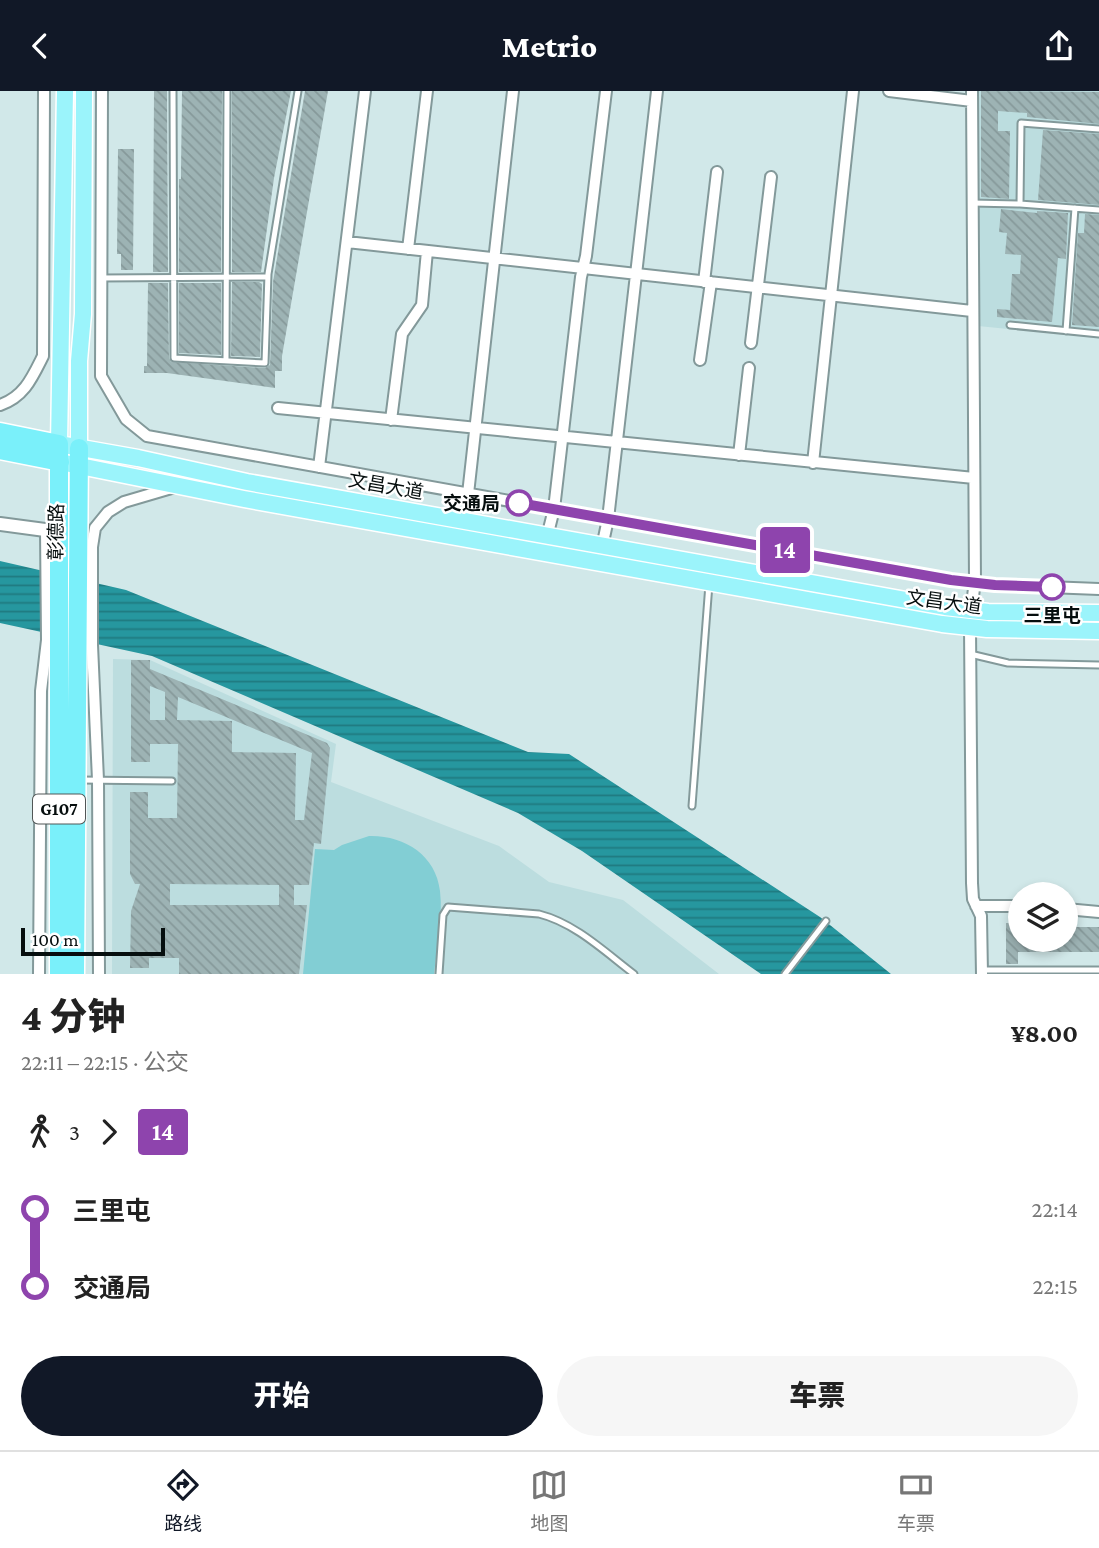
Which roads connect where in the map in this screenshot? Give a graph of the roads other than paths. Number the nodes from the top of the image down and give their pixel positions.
1 (44, 91) edge
2 (65, 91) edge
3 (84, 91) edge
4 (102, 91) edge
5 (173, 91) edge
6 (227, 91) edge
7 (298, 91) edge
8 (365, 91) edge
9 (428, 91) edge
10 (513, 91) edge
11 (606, 91) edge
12 (657, 91) edge
13 (853, 91) edge
14 (889, 91) edge
15 (972, 96) edge
16 (1099, 129) edge
17 (717, 172) dead end
18 (771, 177) dead end
19 (972, 203) junction
20 (1020, 204) junction
21 (1075, 208) junction
22 (1099, 210) edge
23 (346, 242) junction
24 (408, 249) junction
25 (427, 251) junction
26 (494, 258) junction
27 (583, 268) junction
28 (636, 274) junction
29 (174, 277) junction
30 (226, 277) junction
31 (267, 277) junction
32 (101, 278) junction
33 (707, 282) junction
34 (758, 288) junction
35 (831, 296) junction
36 (972, 311) junction
37 (1010, 325) dead end
38 (1066, 331) junction
39 (1099, 334) edge
40 (751, 343) dead end
41 (701, 360) dead end
42 (226, 361) junction
43 (749, 368) dead end
44 (0, 405) edge
45 (278, 408) dead end
46 (326, 413) junction
47 (391, 419) junction
48 (475, 428) junction
49 (0, 432) edge
50 (562, 437) junction
51 (617, 443) junction
52 (0, 450) edge
53 (59, 453) junction
54 (739, 455) junction
55 (79, 457) junction
56 (813, 463) junction
57 (319, 467) junction
58 (974, 478) junction
59 (180, 486) junction
60 (468, 494) junction
61 (554, 509) junction
62 (608, 519) junction
63 (0, 524) edge
64 (53, 531) junction
65 (547, 537) junction
66 (602, 547) junction
67 (69, 550) junction
68 (975, 583) junction
69 (709, 584) junction
70 (1099, 589) edge
71 (971, 610) junction
72 (1099, 613) edge
73 (970, 627) junction
74 (1099, 631) edge
75 (69, 643) junction
76 (970, 655) junction
77 (1099, 665) edge
78 (76, 780) junction
79 (98, 780) junction
80 (172, 781) dead end
81 (692, 806) dead end
82 (976, 906) junction
83 (1008, 906) edge
84 (1078, 910) edge
85 (1099, 912) edge
86 (825, 923) dead end
87 (1099, 970) edge
88 (982, 972) edge
89 (39, 974) edge
90 (58, 974) edge
91 (75, 974) edge
92 (99, 974) edge
93 (439, 974) edge
94 (634, 974) edge
95 (785, 974) edge

1 - 44 street
2 - 53 main road, 彰德路
3 - 55 main road, 彰德路
4 - 32 street
5 - 29 lane
6 - 30 lane
7 - 31 lane
8 - 23 street
9 - 24 street
10 - 26 street
11 - 27 street
12 - 28 street
13 - 35 street
14 - 15 street
15 - 19 street
16 - 20 lane
17 - 33 street
18 - 34 street
19 - 20 lane
19 - 36 street
20 - 21 lane
21 - 22 lane
21 - 38 lane
23 - 24 street
23 - 46 street
24 - 25 street
25 - 26 street
25 - 47 street
26 - 27 street
26 - 48 street
27 - 28 street
27 - 50 street
28 - 33 street
28 - 51 street
29 - 30 lane
29 - 32 lane
29 - 42 lane
30 - 31 lane
30 - 42 lane
31 - 42 lane
32 - 57 street
33 - 34 street
33 - 41 street
34 - 35 street
34 - 40 street
35 - 36 street
35 - 56 street
36 - 58 street
37 - 38 lane
38 - 39 lane
43 - 54 street
45 - 46 street
46 - 47 street
46 - 57 street
47 - 48 street
48 - 50 street
48 - 60 street
49 - 53 highway, 文昌大道
50 - 51 street
50 - 61 street
51 - 54 street
51 - 62 street
52 - 53 highway, 文昌大道
53 - 55 main road, 文昌大道
53 - 64 highway, 彰德路 / G107
54 - 56 street
55 - 59 main road, 文昌大道
55 - 65 main road, 文昌大道
55 - 67 highway, 彰德路 / G107
56 - 58 street
57 - 60 street
58 - 68 street
59 - 67 street
59 - 69 main road, 文昌大道
60 - 61 street
61 - 62 street
61 - 65 street
62 - 66 street
62 - 68 street
63 - 64 street
64 - 67 highway, 彰德路 / G107
65 - 66 main road, 文昌大道
66 - 71 main road, 文昌大道
67 - 75 highway, 彰德路 / G107
67 - 75 street
68 - 70 street
68 - 71 street
69 - 73 main road, 文昌大道
69 - 81 lane
71 - 72 main road, 文昌大道
73 - 74 main road, 文昌大道
73 - 76 street
75 - 78 highway, 彰德路 / G107
75 - 79 street
75 - 89 street
75 - 90 highway, 彰德路 / G107
76 - 77 lane
76 - 82 street
78 - 79 lane
78 - 91 highway, 彰德路 / G107
79 - 80 lane
79 - 92 street
82 - 83 street
82 - 88 street
84 - 85 street
86 - 95 lane
87 - 88 lane
93 - 94 lane

